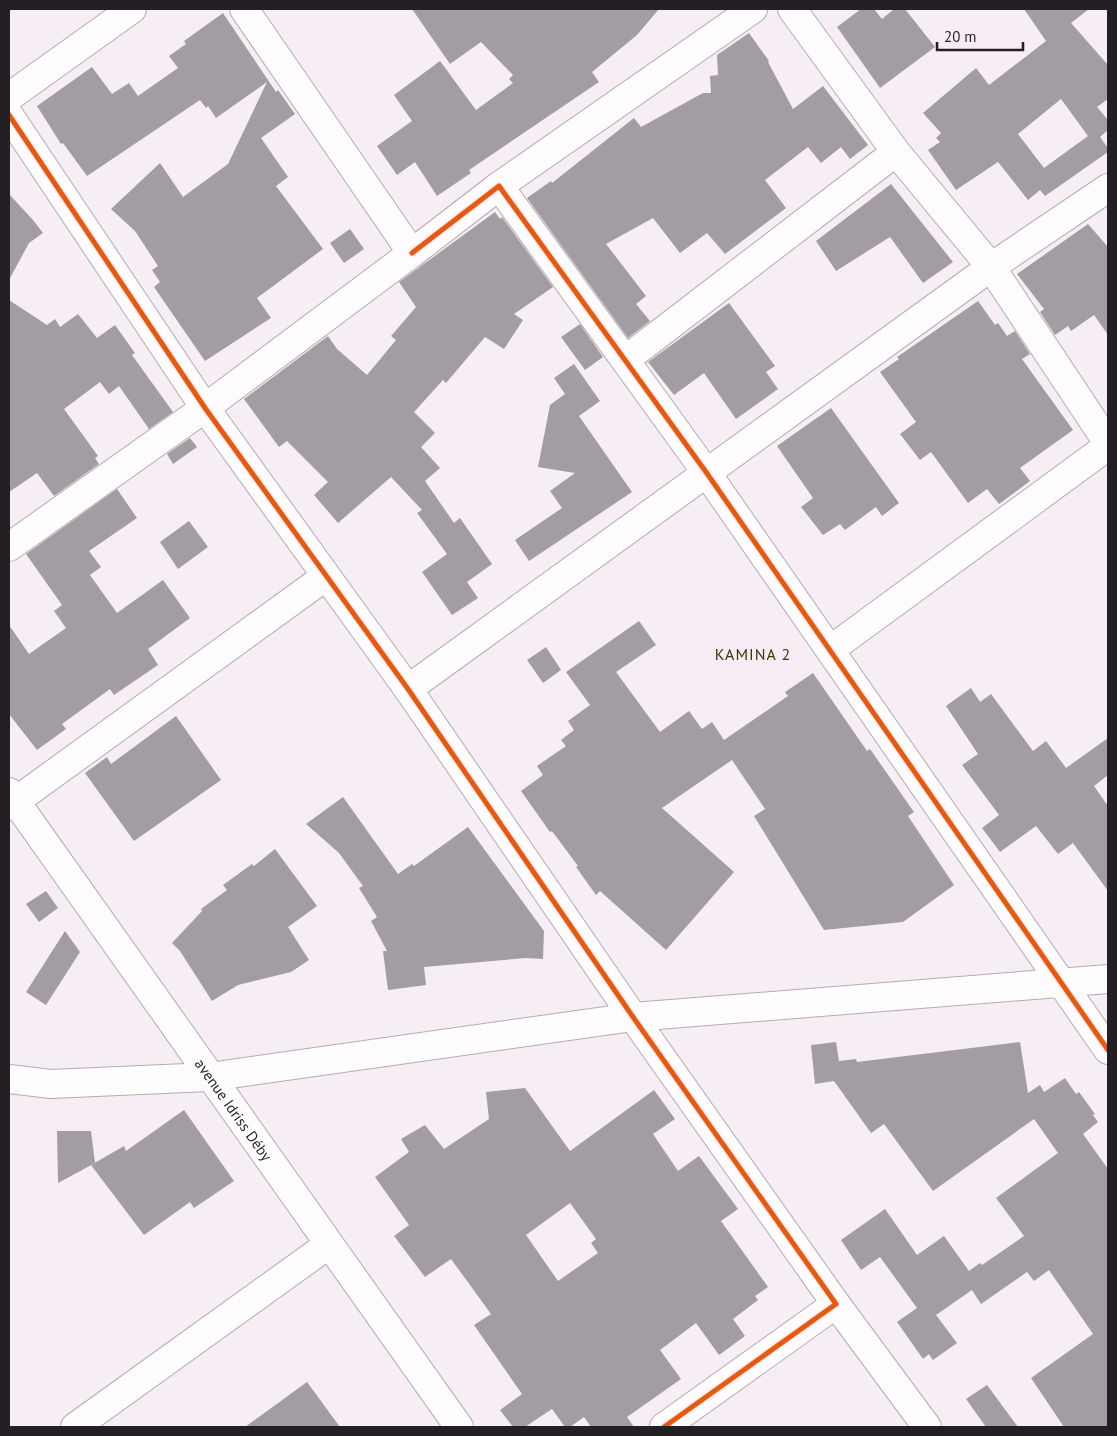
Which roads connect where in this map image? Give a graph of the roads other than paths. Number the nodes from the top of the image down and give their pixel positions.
1 (132, 9) edge
2 (244, 9) edge
3 (753, 9) edge
4 (792, 9) edge
5 (9, 97) edge
6 (9, 115) edge
7 (896, 152) junction
8 (499, 186) junction
9 (1108, 188) edge
10 (412, 253) junction
11 (991, 267) junction
12 (625, 360) junction
13 (205, 408) junction
14 (1108, 444) edge
15 (706, 472) junction
16 (9, 547) edge
17 (325, 577) junction
18 (830, 650) junction
19 (408, 689) junction
20 (11, 800) edge
21 (1108, 979) edge
22 (1060, 982) junction
23 (633, 1017) junction
24 (1108, 1050) edge
25 (209, 1077) junction
26 (9, 1079) edge
27 (328, 1245) junction
28 (836, 1304) junction
29 (75, 1427) edge
30 (459, 1427) edge
31 (664, 1427) edge
32 (927, 1427) edge

1 - 5 street
2 - 10 street
3 - 8 street
4 - 7 street
6 - 13 street
7 - 11 street
7 - 12 street
8 - 10 street
8 - 12 street
9 - 11 street
10 - 13 street
11 - 14 street
11 - 15 street
12 - 15 street
13 - 16 street
13 - 17 street
14 - 18 street
15 - 18 street
15 - 19 street
17 - 19 street
17 - 20 street
18 - 22 street
19 - 23 street
20 - 25 street, avenue Idriss Déby
21 - 22 street
22 - 23 street
22 - 24 street
23 - 25 street
23 - 28 street
25 - 26 street
25 - 27 street, avenue Idriss Déby
27 - 29 street
27 - 30 street, avenue Idriss Déby
28 - 31 street
28 - 32 street

